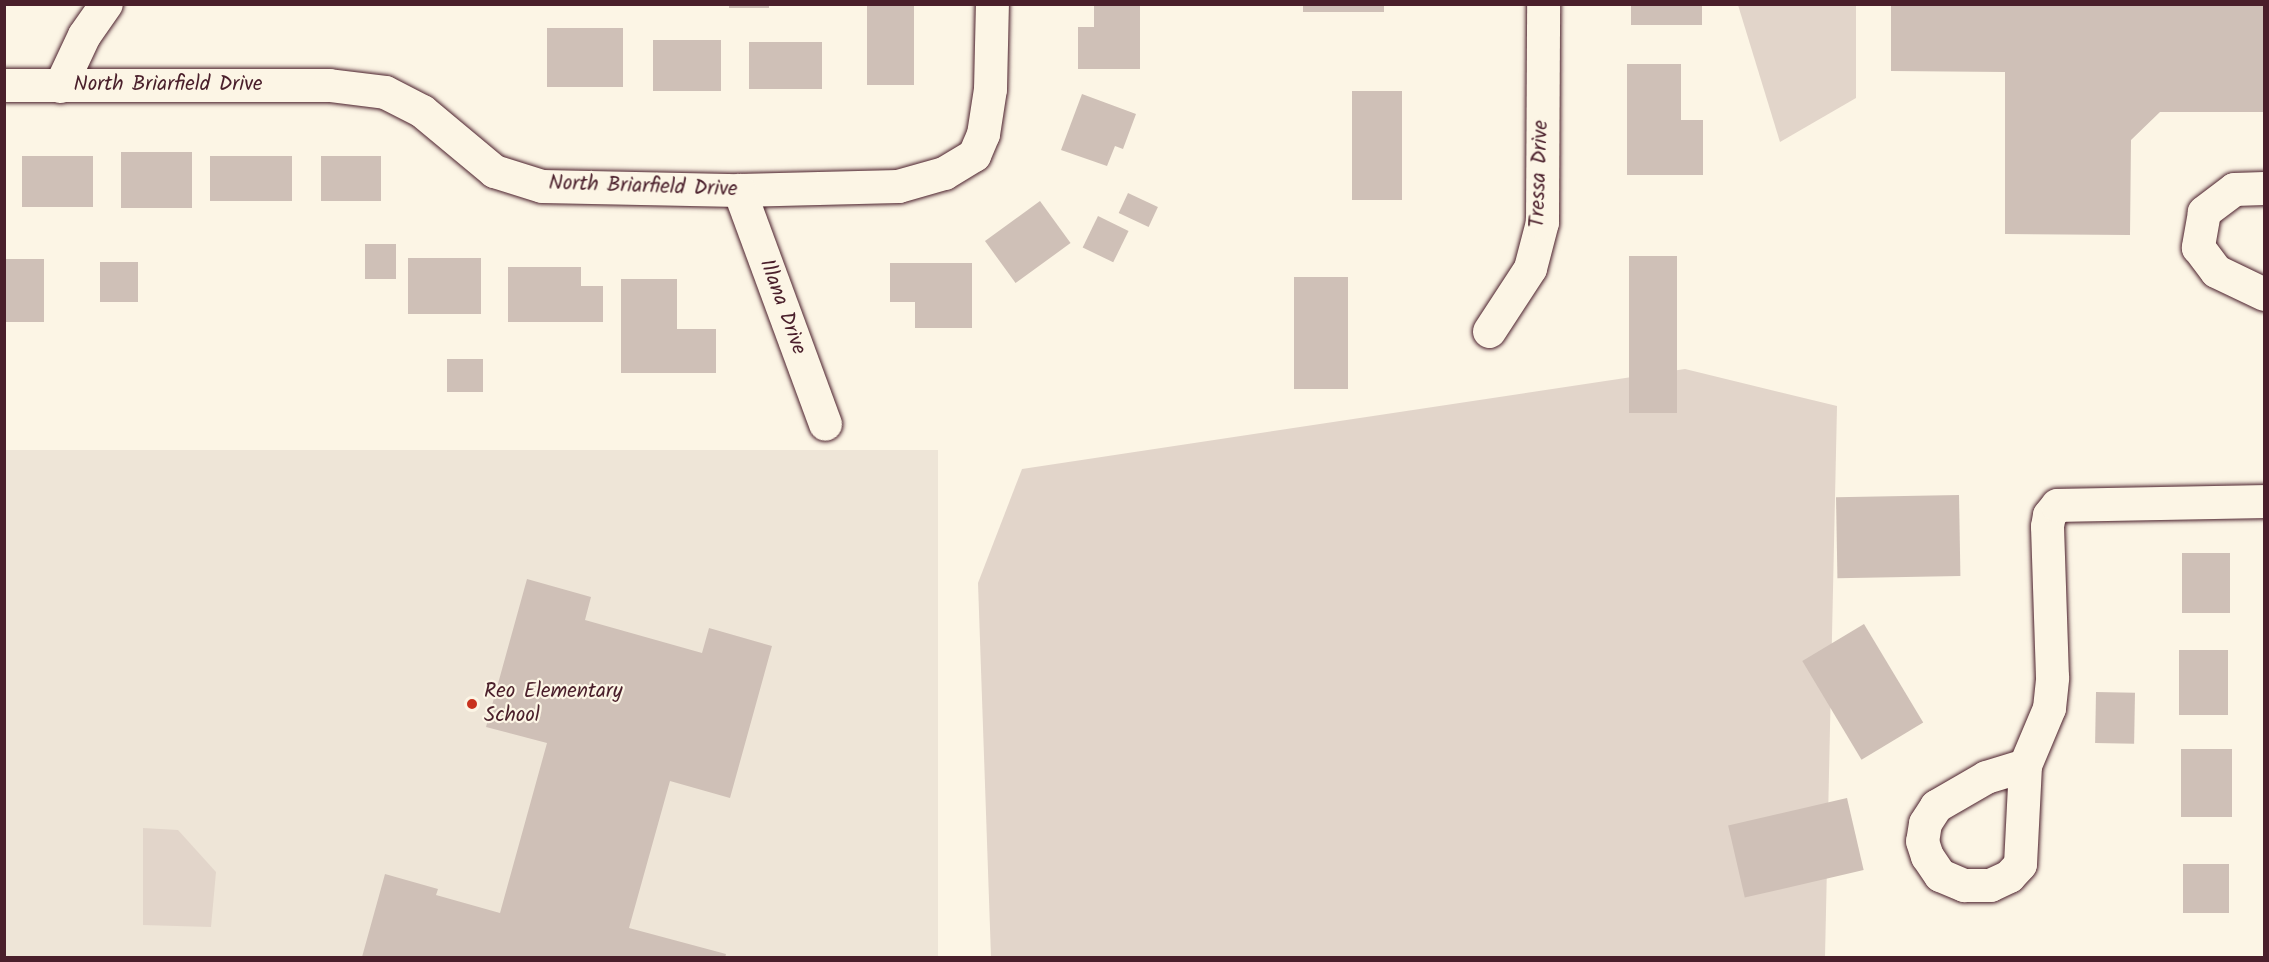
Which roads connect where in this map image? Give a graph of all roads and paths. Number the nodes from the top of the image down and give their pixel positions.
1 (106, 4) edge
2 (992, 4) edge
3 (1543, 4) edge
4 (4, 85) edge
5 (60, 86) junction
6 (2265, 188) edge
7 (739, 190) junction
8 (2265, 294) edge
9 (1489, 331) dead end
10 (825, 424) dead end
11 (2265, 501) edge
12 (2025, 765) dead end

1 - 5 street
2 - 7 street, North Briarfield Drive
3 - 9 street, Tressa Drive
4 - 5 street, North Briarfield Drive
5 - 7 street, North Briarfield Drive
6 - 8 street
7 - 10 street, Illana Drive
11 - 12 street

